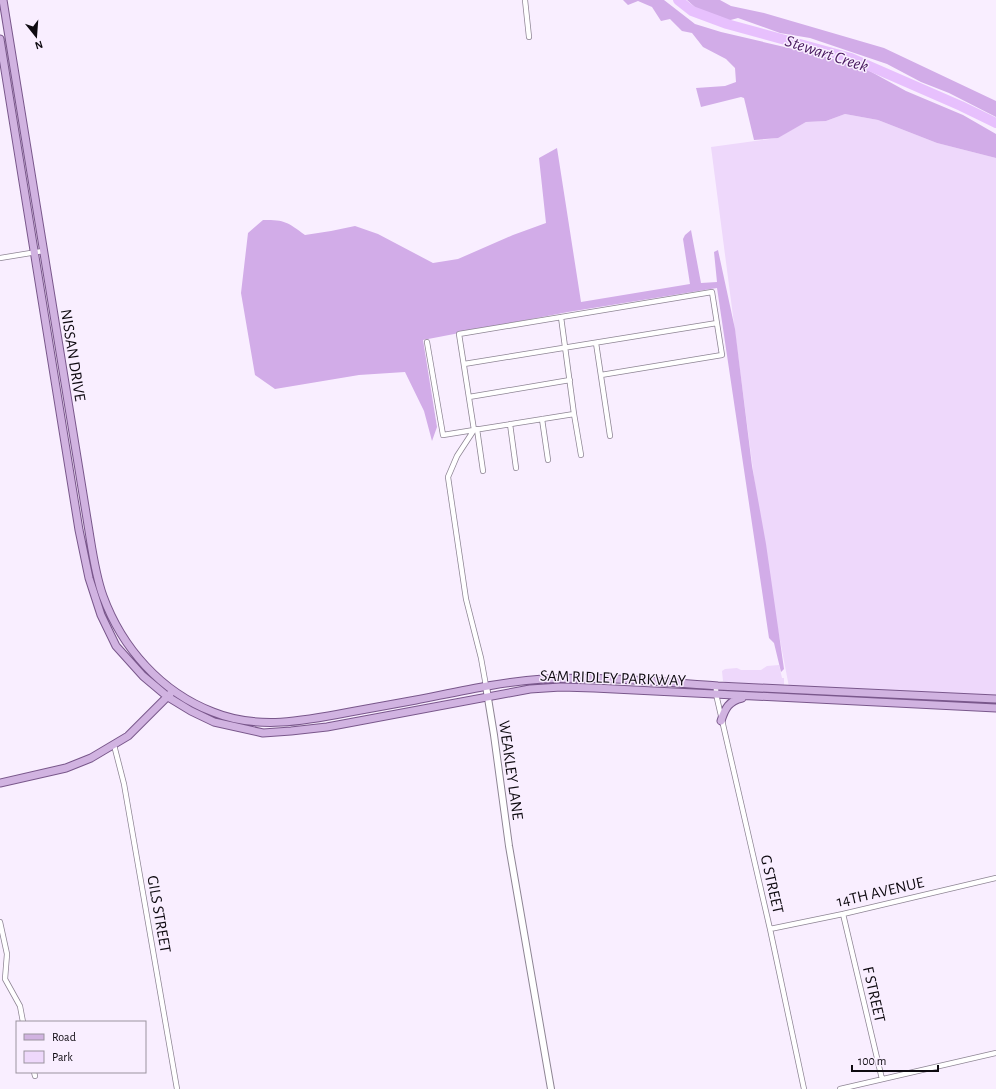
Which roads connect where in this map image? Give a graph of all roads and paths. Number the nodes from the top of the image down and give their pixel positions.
1 (3, 0) edge
2 (525, 0) edge
3 (529, 37) dead end
4 (0, 39) edge
5 (43, 251) junction
6 (34, 252) junction
7 (0, 258) edge
8 (561, 317) junction
9 (717, 323) junction
10 (427, 342) dead end
11 (596, 343) junction
12 (565, 349) junction
13 (464, 364) junction
14 (601, 375) junction
15 (570, 380) junction
16 (469, 397) junction
17 (574, 414) junction
18 (542, 419) junction
19 (510, 424) junction
20 (476, 430) junction
21 (610, 436) dead end
22 (581, 455) dead end
23 (548, 460) dead end
24 (516, 468) dead end
25 (483, 471) dead end
26 (486, 686) junction
27 (716, 686) junction
28 (170, 694) junction
29 (716, 694) junction
30 (748, 696) junction
31 (487, 697) junction
32 (996, 699) edge
33 (996, 708) edge
34 (721, 720) junction
35 (114, 745) junction
36 (0, 783) edge
37 (996, 878) edge
38 (843, 914) junction
39 (0, 922) edge
40 (770, 929) junction
41 (23, 1021) edge
42 (996, 1053) edge
43 (882, 1079) junction
44 (178, 1089) edge
45 (551, 1089) edge
46 (804, 1089) edge
47 (840, 1089) edge

1 - 5 main road, NISSAN DRIVE
2 - 3 street
4 - 6 main road, NISSAN DRIVE
5 - 6 street
5 - 28 main road, NISSAN DRIVE
6 - 7 street
6 - 28 main road, NISSAN DRIVE
8 - 9 street
8 - 12 street
8 - 13 street
9 - 11 street
9 - 14 street
10 - 20 street
11 - 12 street
11 - 14 street
12 - 13 street
12 - 15 street
13 - 16 street
14 - 21 street
15 - 16 street
15 - 17 street
16 - 20 street
17 - 18 street
17 - 22 street
18 - 19 street
18 - 23 street
19 - 20 street
19 - 24 street
20 - 25 street
20 - 26 street, WEAKLEY LANE
26 - 27 main road, SAM RIDLEY PARKWAY
26 - 28 main road, SAM RIDLEY PARKWAY
26 - 31 main road, WEAKLEY LANE
27 - 29 street, G STREET
27 - 32 main road, SAM RIDLEY PARKWAY
28 - 31 main road, SAM RIDLEY PARKWAY
28 - 35 main road
29 - 30 main road, SAM RIDLEY PARKWAY
29 - 31 main road, SAM RIDLEY PARKWAY
29 - 34 street, G STREET
30 - 33 main road, SAM RIDLEY PARKWAY
30 - 34 main road
31 - 45 main road, WEAKLEY LANE
34 - 40 street, G STREET
35 - 36 main road
35 - 44 street, GILS STREET
37 - 38 street, 14TH AVENUE
38 - 40 street, 14TH AVENUE
38 - 43 street, F STREET
39 - 41 street
40 - 46 street, G STREET
42 - 43 street
43 - 47 street

